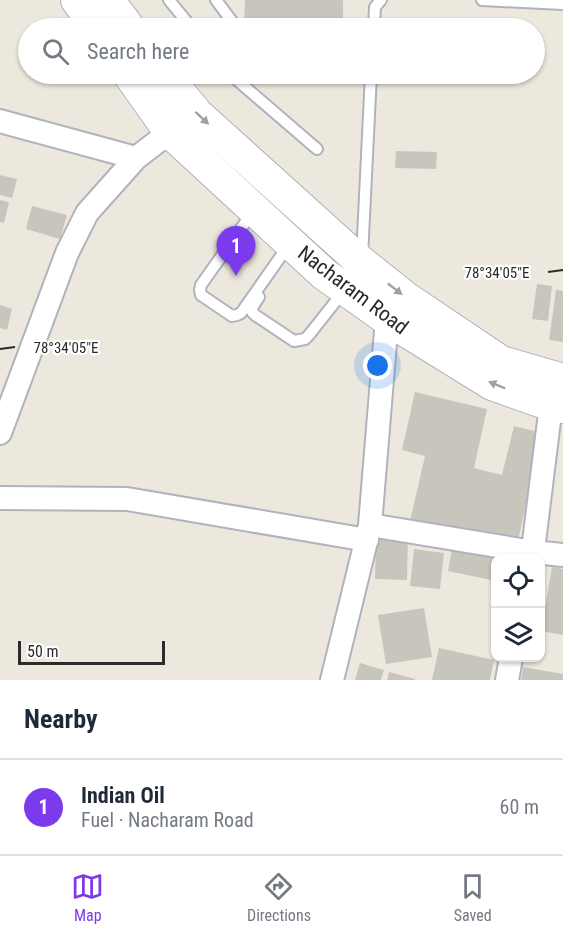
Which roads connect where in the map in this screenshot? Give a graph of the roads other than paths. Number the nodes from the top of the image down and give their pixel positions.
1 (67, 0) edge
2 (77, 0) edge
3 (108, 0) edge
4 (169, 0) edge
5 (216, 0) edge
6 (381, 0) edge
7 (482, 0) edge
8 (563, 4) edge
9 (90, 18) edge
10 (121, 18) edge
11 (184, 18) edge
12 (230, 18) edge
13 (374, 18) edge
14 (136, 84) edge
15 (172, 84) edge
16 (242, 84) edge
17 (371, 84) edge
18 (0, 121) edge
19 (170, 132) junction
20 (317, 149) dead end
21 (136, 158) junction
22 (254, 209) junction
23 (292, 245) junction
24 (362, 263) junction
25 (345, 289) junction
26 (387, 319) junction
27 (559, 397) edge
28 (0, 433) edge
29 (0, 498) edge
30 (368, 533) junction
31 (525, 554) edge
32 (532, 554) edge
33 (545, 555) edge
34 (563, 555) edge
35 (510, 662) edge
36 (332, 680) edge
37 (507, 680) edge

1 - 2 street
2 - 9 main road
3 - 10 main road
4 - 11 lane
5 - 12 lane
6 - 13 lane
7 - 8 lane
14 - 19 main road, Nacharam Road
15 -> 24 main road, Nacharam Road
16 - 20 lane
17 - 24 lane
18 - 21 street
19 - 21 street
19 - 22 main road, Nacharam Road
21 - 28 street
22 - 23 main road, Nacharam Road
22 - 23 lane
23 - 25 main road, Nacharam Road
23 - 25 lane
24 -> 27 main road, Nacharam Road
25 - 26 main road, Nacharam Road
27 -> 26 main road, Nacharam Road
26 - 30 street
27 - 32 street
29 - 30 street
30 - 31 street
30 - 36 street
33 - 34 street
35 - 37 street

